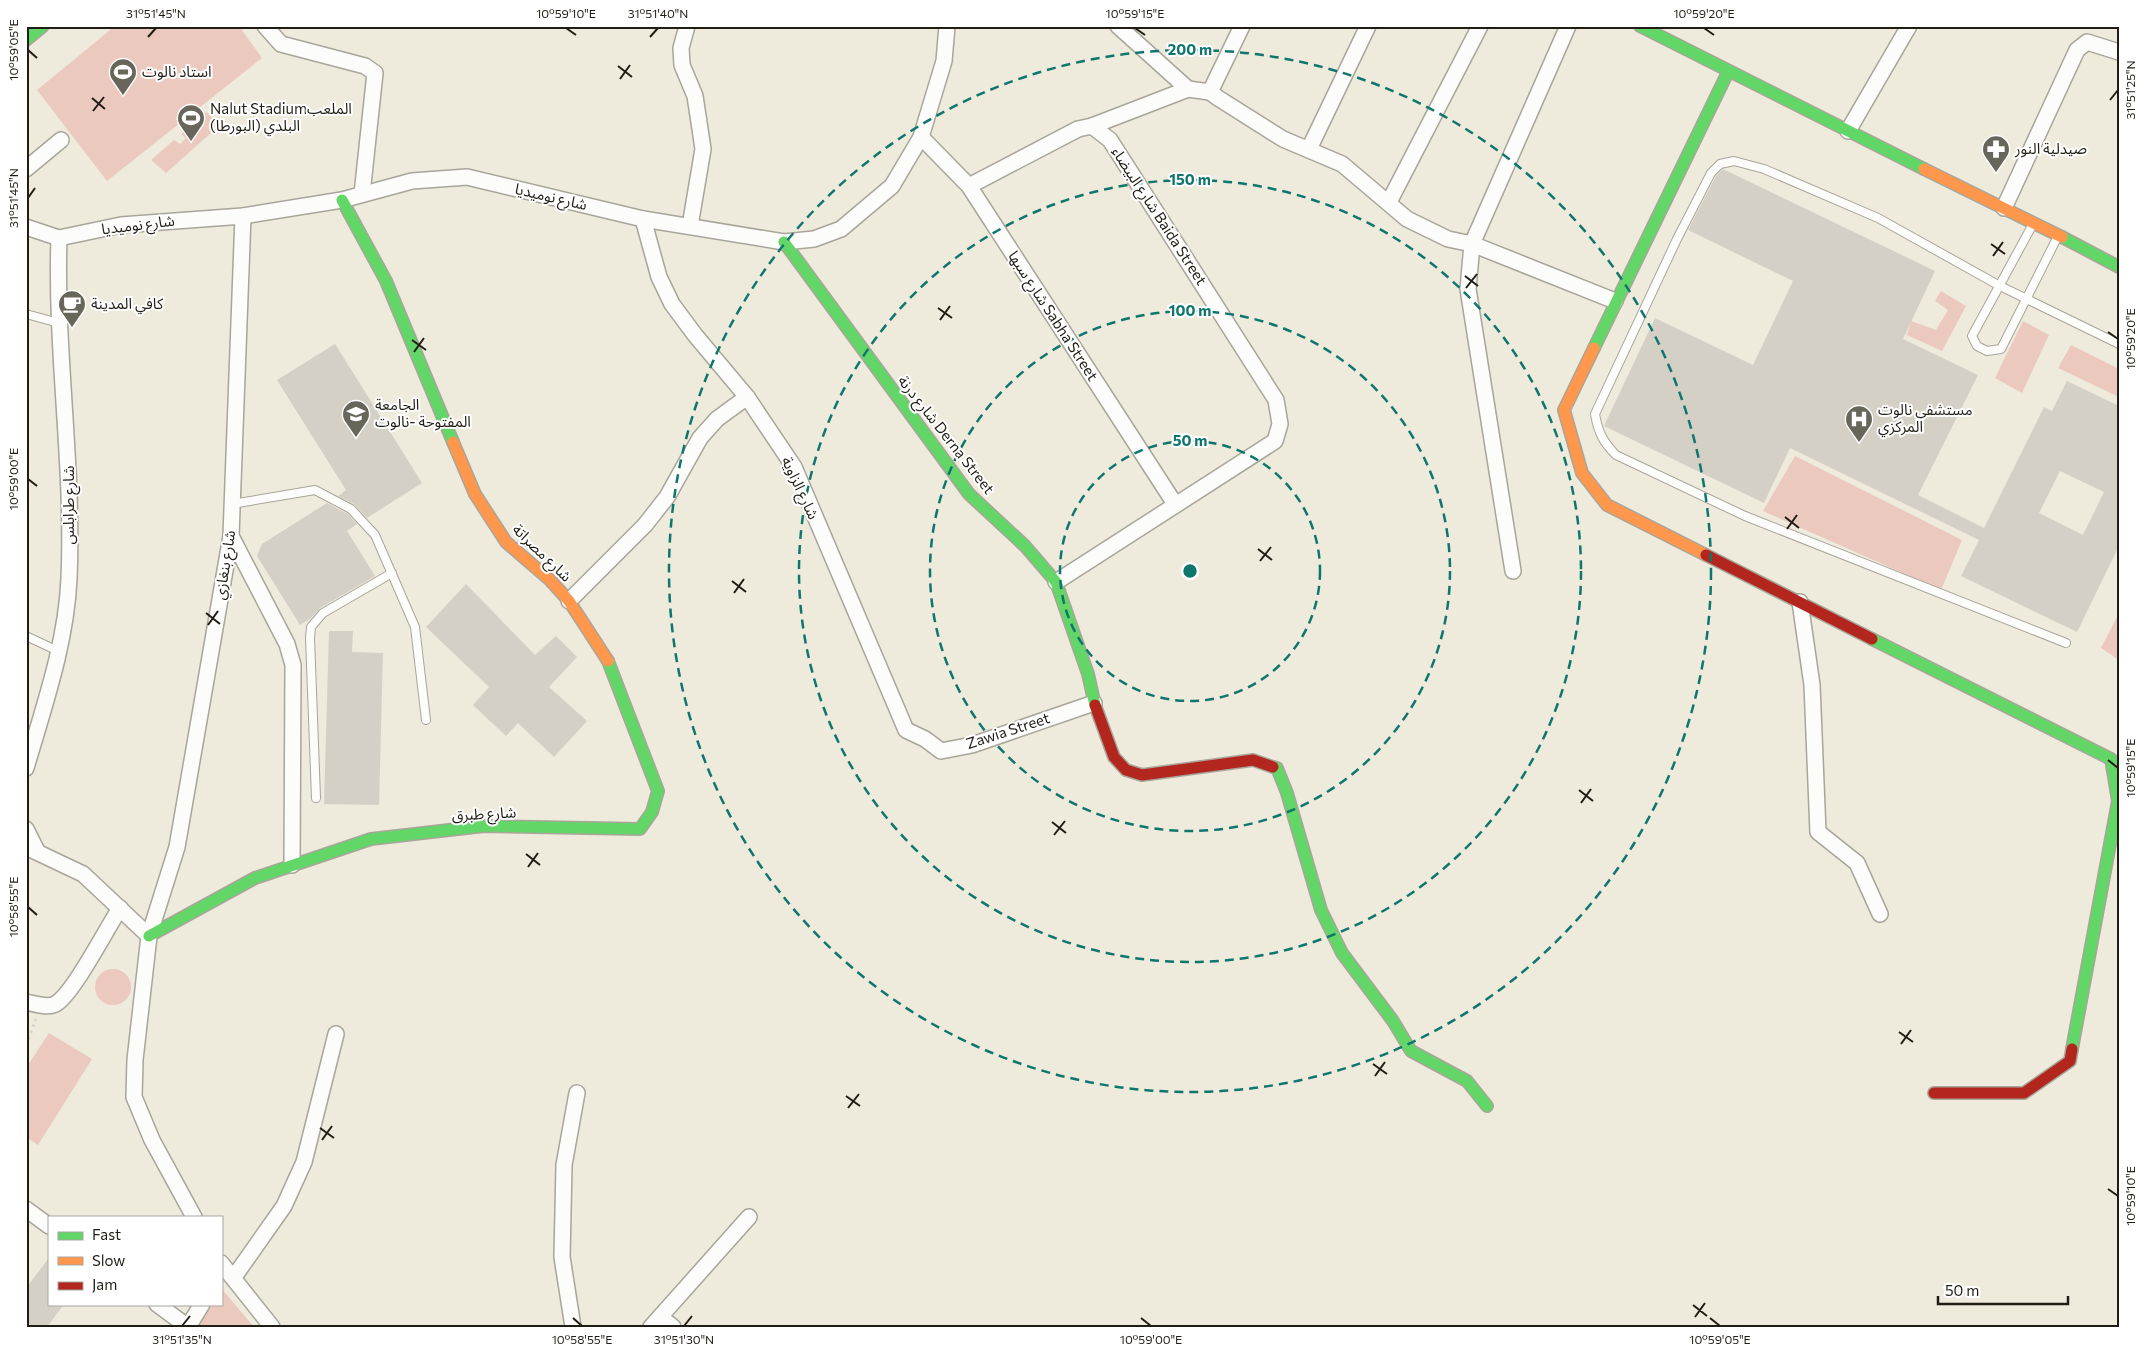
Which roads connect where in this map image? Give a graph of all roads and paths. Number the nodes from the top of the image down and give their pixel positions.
1 (43, 26) edge
2 (265, 26) edge
3 (686, 26) edge
4 (947, 26) edge
5 (1118, 26) edge
6 (1242, 26) edge
7 (1368, 26) edge
8 (1480, 26) edge
9 (1568, 26) edge
10 (1640, 26) edge
11 (1909, 26) edge
12 (26, 40) edge
13 (2119, 52) edge
14 (1728, 72) junction
15 (1188, 89) junction
16 (1210, 92) junction
17 (1092, 126) junction
18 (1848, 130) junction
19 (921, 137) junction
20 (61, 140) dead end
21 (1309, 149) junction
22 (26, 169) edge
23 (969, 186) junction
24 (362, 194) junction
25 (342, 200) junction
26 (1389, 202) junction
27 (2004, 208) junction
28 (243, 216) junction
29 (643, 219) junction
30 (2034, 222) junction
31 (690, 226) junction
32 (26, 227) edge
33 (2058, 235) junction
34 (59, 238) junction
35 (784, 242) junction
36 (1472, 244) junction
37 (2119, 267) edge
38 (2000, 286) junction
39 (2025, 298) junction
40 (1616, 301) junction
41 (26, 314) edge
42 (59, 322) junction
43 (2119, 344) edge
44 (747, 397) junction
45 (232, 504) junction
46 (1175, 504) junction
47 (231, 536) junction
48 (1513, 571) dead end
49 (392, 573) junction
50 (1056, 582) junction
51 (569, 601) junction
52 (1800, 602) junction
53 (26, 636) edge
54 (2066, 643) dead end
55 (60, 652) junction
56 (1094, 703) junction
57 (426, 720) dead end
58 (924, 739) joint
59 (26, 768) edge
60 (658, 791) joint
61 (316, 798) dead end
62 (26, 829) edge
63 (32, 849) edge
64 (292, 865) junction
65 (120, 908) junction
66 (1880, 914) dead end
67 (149, 936) junction
68 (34, 1004) edge
69 (336, 1034) dead end
70 (26, 1044) edge
71 (577, 1093) dead end
72 (1934, 1093) dead end
73 (1487, 1106) dead end
74 (26, 1209) edge
75 (193, 1216) edge
76 (749, 1217) dead end
77 (48, 1225) edge
78 (222, 1264) edge
79 (234, 1277) junction
80 (160, 1306) edge
81 (201, 1306) edge
82 (655, 1322) edge
83 (188, 1327) edge
84 (272, 1327) edge
85 (572, 1327) edge
86 (673, 1327) edge

1 - 12 street
2 - 24 street
3 - 31 street
4 - 19 street, شارع نوميديا
5 - 15 street
6 - 16 street
7 - 21 street
8 - 26 street
9 - 36 street
10 - 14 street
11 - 18 street
13 - 27 street
14 - 18 street
14 - 40 street
15 - 16 street
15 - 17 street
16 - 21 street
17 - 23 street
17 - 46 street, شارع البيضاء Baida Street
18 - 27 street
19 - 23 street, شارع سبها Sabha Street
19 - 35 street, شارع نوميديا
20 - 22 street
21 - 26 street
23 - 46 street, شارع سبها Sabha Street
24 - 25 street, شارع نوميديا
24 - 29 street, شارع نوميديا
25 - 28 street, شارع نوميديا
25 - 51 street, شارع مصراتة
26 - 36 street
27 - 30 street
28 - 34 street, شارع نوميديا
28 - 45 street, شارع بنغازي
29 - 31 street, شارع نوميديا
29 - 44 street, شارع الزاوية
30 - 33 street
30 - 38 lane
31 - 35 street, شارع نوميديا
32 - 34 street, شارع نوميديا
33 - 37 street
33 - 39 lane
34 - 42 street, شارع طرابلس
35 - 50 street, شارع درنة Derna Street
36 - 40 street
36 - 48 street
38 - 39 lane
38 - 39 lane
38 - 54 lane
39 - 43 lane
40 - 52 street
41 - 42 lane
42 - 55 street, شارع طرابلس
44 - 51 street
44 - 58 street, شارع الزاوية
45 - 47 street, شارع بنغازي
45 - 49 lane
46 - 50 street, شارع البيضاء Baida Street
47 - 64 street
47 - 67 street, شارع بنغازي
49 - 57 lane
49 - 61 lane
50 - 56 street, شارع درنة Derna Street
51 - 60 street, شارع مصراتة
52 - 66 street
52 - 72 street
53 - 55 lane
55 - 59 street, شارع طرابلس
56 - 58 street, Zawia Street
56 - 73 street, شارع درنة Derna Street
60 - 64 street, شارع طبرق
62 - 63 street
63 - 65 street
64 - 67 street
65 - 67 street
65 - 68 street
67 - 75 street, شارع بنغازي
68 - 70 path
69 - 79 street
71 - 85 street
74 - 77 street
76 - 82 street
78 - 79 street
79 - 84 street
80 - 83 street
81 - 83 street
82 - 86 street

